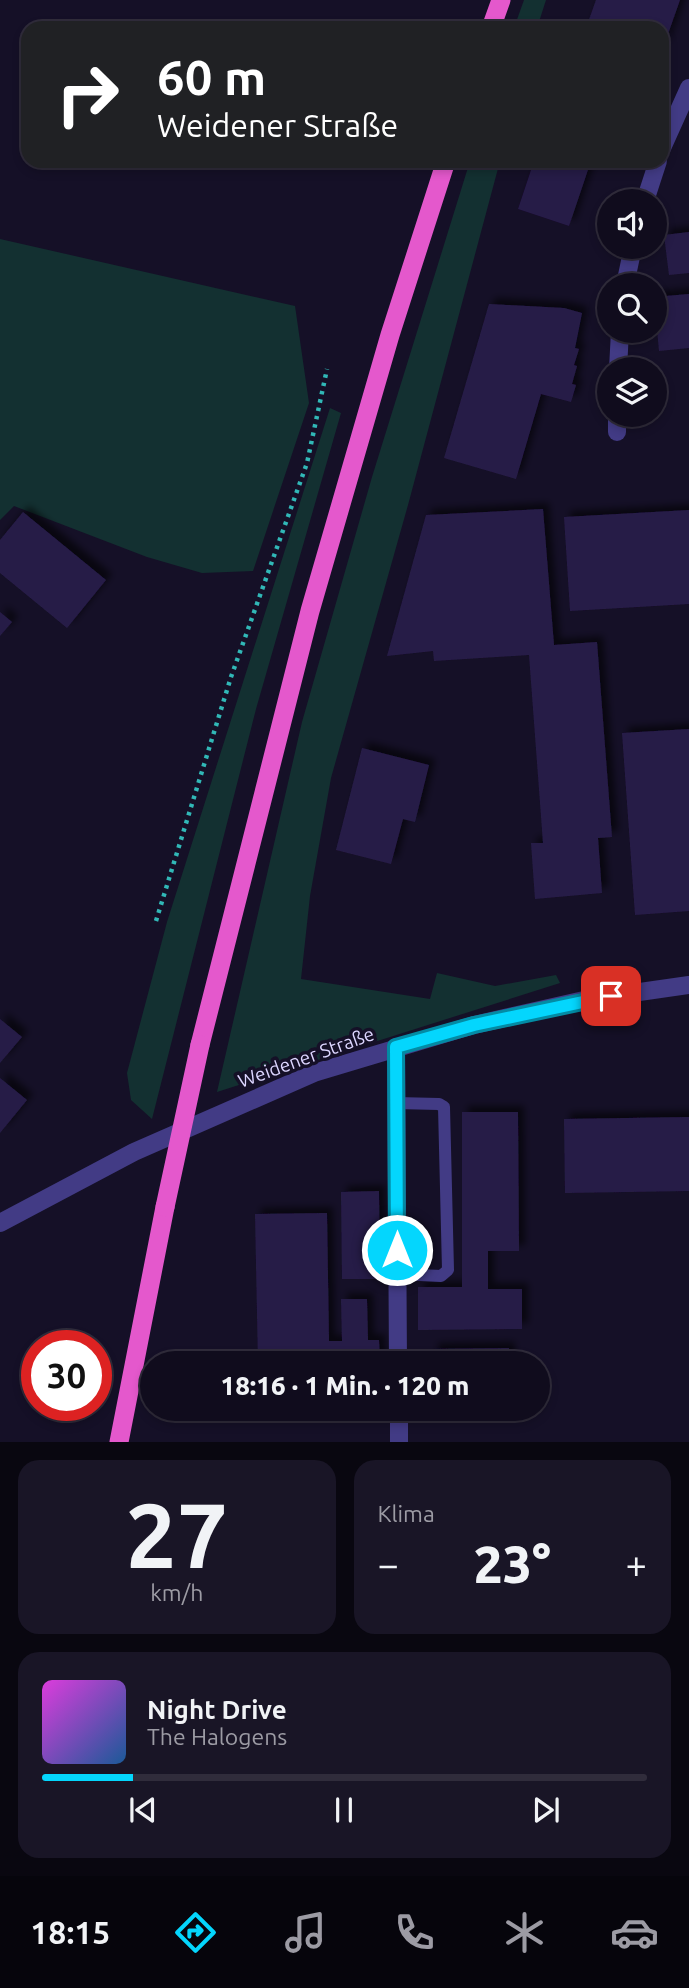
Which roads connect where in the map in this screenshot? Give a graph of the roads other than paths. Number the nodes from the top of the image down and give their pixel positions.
1 (501, 0) edge
2 (494, 21) edge
3 (689, 88) edge
4 (669, 132) edge
5 (444, 168) edge
6 (656, 168) edge
7 (649, 189) edge
8 (689, 985) edge
9 (396, 1047) junction
10 (396, 1104) junction
11 (0, 1223) edge
12 (397, 1274) junction
13 (398, 1351) edge
14 (399, 1421) edge
15 (119, 1442) edge
16 (399, 1442) edge

1 - 2 highway
3 - 4 street
5 - 15 highway, bridge
6 - 7 street
8 - 9 street, Weidener Straße
9 - 10 street
9 - 11 street, Weidener Straße
10 - 12 street
10 - 12 lane
12 - 13 street
14 - 16 street

